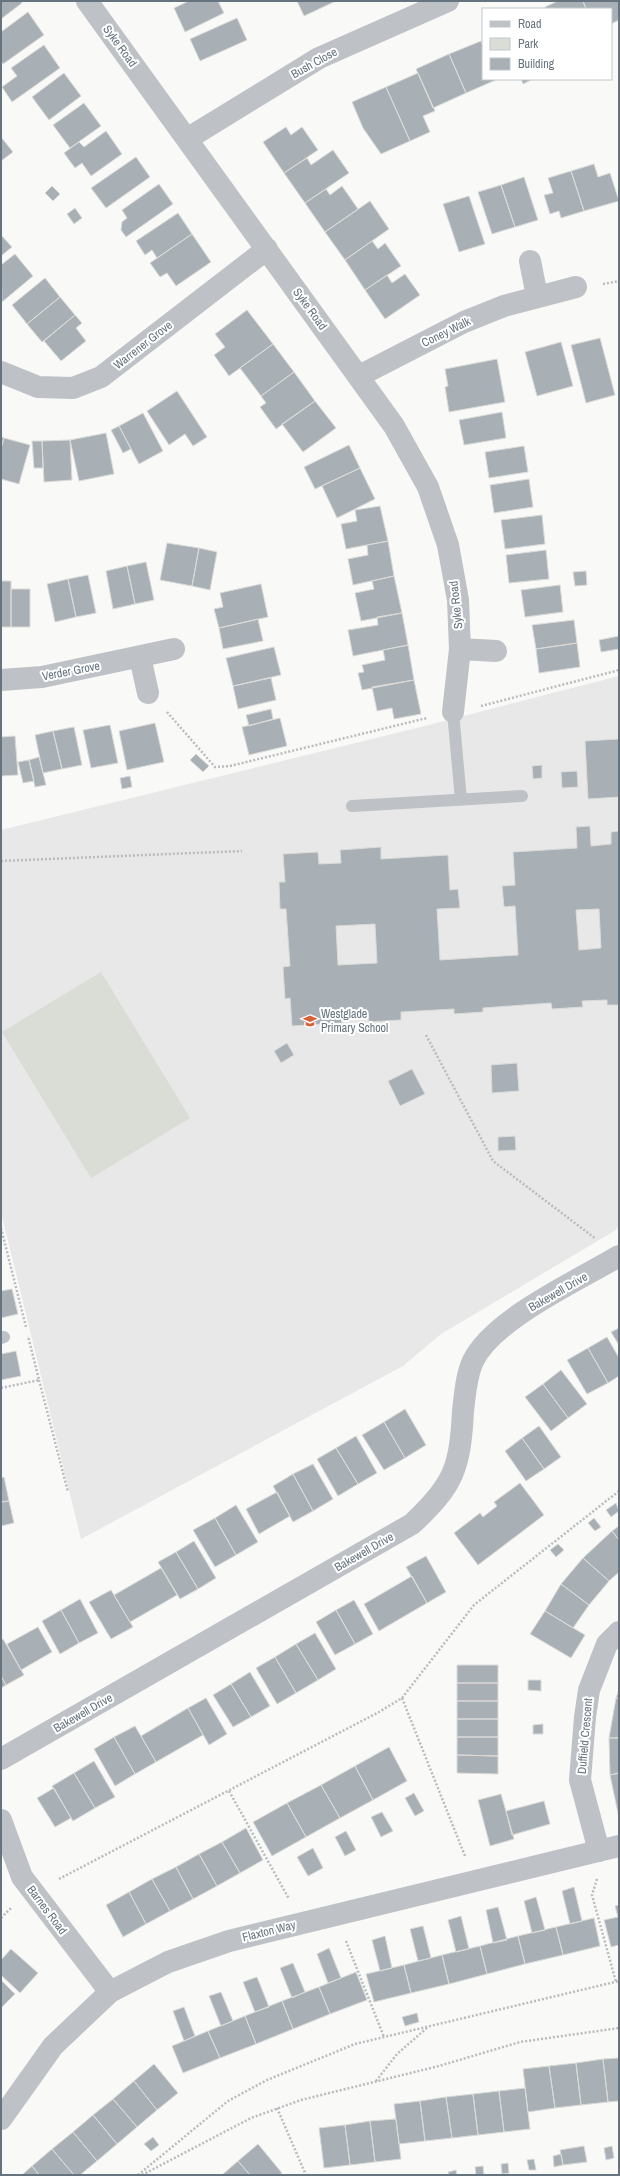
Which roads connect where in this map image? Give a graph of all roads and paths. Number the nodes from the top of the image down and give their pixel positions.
1 (87, 1) edge
2 (448, 1) edge
3 (187, 139) junction
4 (267, 249) junction
5 (530, 261) dead end
6 (576, 287) dead end
7 (537, 296) junction
8 (1, 372) edge
9 (358, 376) junction
10 (460, 649) junction
11 (174, 650) dead end
12 (496, 651) dead end
13 (140, 657) junction
14 (619, 670) edge
15 (1, 680) edge
16 (148, 693) joint
17 (453, 712) junction
18 (522, 796) dead end
19 (461, 800) junction
20 (352, 806) dead end
21 (242, 851) dead end
22 (1, 861) edge
23 (426, 1035) dead end
24 (598, 1241) dead end
25 (619, 1256) edge
26 (39, 1380) dead end
27 (619, 1491) edge
28 (68, 1492) dead end
29 (619, 1632) edge
30 (402, 1698) junction
31 (1, 1759) edge
32 (229, 1791) junction
33 (1, 1820) edge
34 (609, 1848) edge
35 (475, 1881) junction
36 (596, 1886) dead end
37 (34, 1892) junction
38 (336, 1915) junction
39 (1, 1918) edge
40 (302, 1923) junction
41 (617, 1981) edge
42 (110, 1992) junction
43 (429, 2026) junction
44 (619, 2028) edge
45 (384, 2037) junction
46 (375, 2082) junction
47 (278, 2108) junction
48 (1, 2119) edge
49 (138, 2175) edge
50 (142, 2175) edge
51 (306, 2175) edge

1 - 3 street, Syke Road
2 - 3 street, Bush Close
3 - 4 street, Syke Road
4 - 8 street, Warrener Grove
4 - 9 street, Syke Road
5 - 7 street
6 - 7 street, Coney Walk
7 - 9 street, Coney Walk
9 - 10 street, Syke Road
10 - 12 street
10 - 17 street, Syke Road
11 - 13 street, Verder Grove
13 - 15 street, Verder Grove
13 - 16 street
14 - 17 path
16 - 17 path
17 - 19 lane
18 - 19 lane
19 - 20 lane
21 - 22 path
23 - 24 path
25 - 31 street, Bakewell Drive
26 - 28 path
27 - 30 path
29 - 34 street, Duffield Crescent
30 - 32 path
30 - 35 path
32 - 37 path
32 - 40 path
33 - 37 street, Barnes Road
34 - 35 street, Flaxton Way
35 - 38 street, Flaxton Way
36 - 41 path
37 - 39 path
37 - 42 street, Barnes Road
38 - 40 street, Flaxton Way
38 - 45 path
40 - 42 street, Flaxton Way
41 - 43 path
42 - 48 street, Flaxton Way
43 - 45 path
43 - 46 path
44 - 46 path
45 - 49 path
46 - 47 path
47 - 50 path
47 - 51 path

